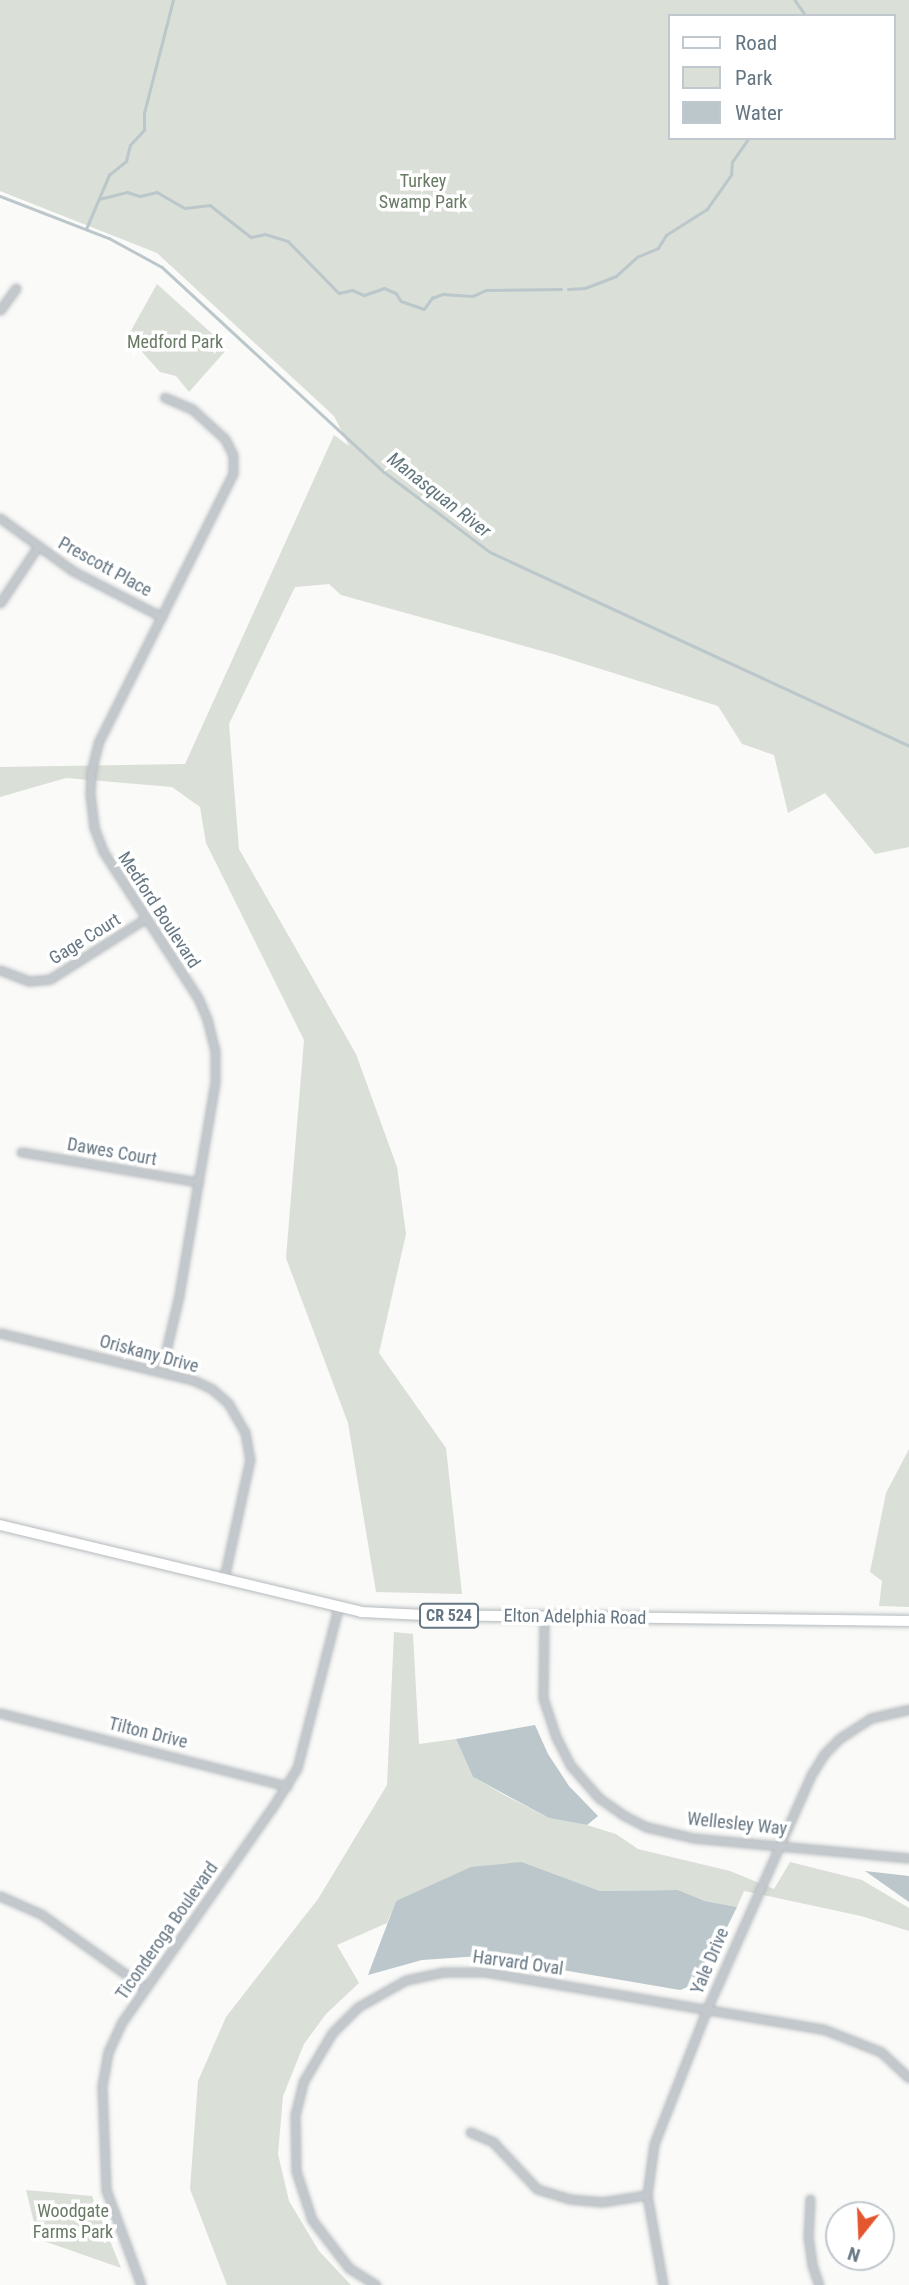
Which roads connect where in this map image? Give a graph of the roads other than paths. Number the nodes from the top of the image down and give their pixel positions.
1 (16, 288) dead end
2 (0, 310) edge
3 (164, 397) dead end
4 (0, 518) edge
5 (38, 546) junction
6 (0, 603) edge
7 (162, 617) junction
8 (145, 919) junction
9 (0, 970) edge
10 (21, 1152) dead end
11 (198, 1182) junction
12 (0, 1333) edge
13 (161, 1372) junction
14 (0, 1525) edge
15 (224, 1578) junction
16 (338, 1608) junction
17 (544, 1617) junction
18 (909, 1620) edge
19 (909, 1709) edge
20 (0, 1713) edge
21 (287, 1786) junction
22 (779, 1844) junction
23 (909, 1858) edge
24 (0, 1896) edge
25 (145, 1988) junction
26 (706, 2011) junction
27 (909, 2078) edge
28 (470, 2132) dead end
29 (647, 2195) junction
30 (810, 2199) dead end
31 (141, 2285) edge
32 (376, 2285) edge
33 (663, 2285) edge
34 (819, 2285) edge

1 - 2 street
3 - 7 street, Medford Boulevard
4 - 5 street, Prescott Place
5 - 6 street
5 - 7 street, Prescott Place
7 - 8 street, Medford Boulevard
8 - 9 street, Gage Court
8 - 11 street, Medford Boulevard
10 - 11 street, Dawes Court
11 - 13 street, Medford Boulevard
12 - 13 street, Oriskany Drive
13 - 15 street, Oriskany Drive
14 - 15 main road, Elton Adelphia Road / CR 524
15 - 16 main road, Elton Adelphia Road / CR 524
16 - 17 main road, Elton Adelphia Road / CR 524
16 - 21 street, Ticonderoga Boulevard
17 - 18 main road, Elton Adelphia Road / CR 524
17 - 22 street, Wellesley Way
19 - 22 street, Yale Drive
20 - 21 street, Tilton Drive
21 - 25 street, Ticonderoga Boulevard
22 - 23 street, Wellesley Way
22 - 26 street, Yale Drive
24 - 25 street
25 - 31 street, Ticonderoga Boulevard
26 - 27 street, Harvard Oval
26 - 29 street, Yale Drive
26 - 32 street, Harvard Oval
28 - 29 street
29 - 33 street, Yale Drive
30 - 34 street

